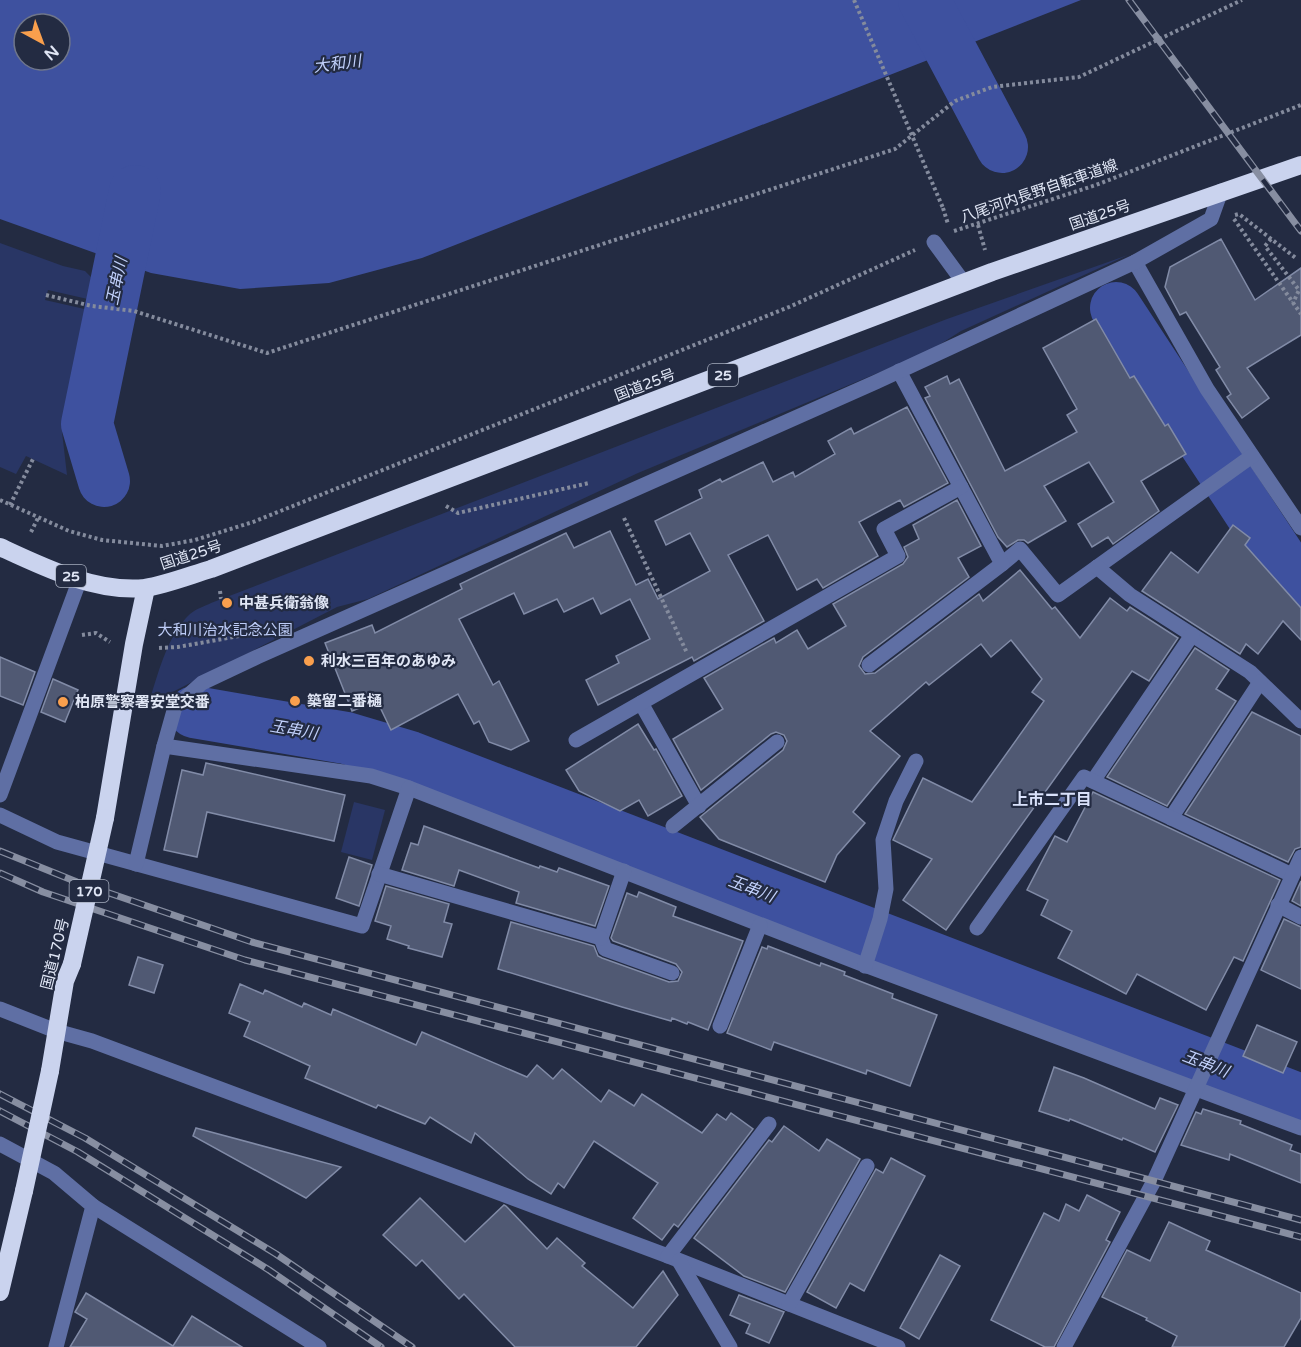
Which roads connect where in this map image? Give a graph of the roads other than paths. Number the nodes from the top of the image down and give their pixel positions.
1 (1301, 165) edge
2 (1221, 191) junction
3 (934, 242) road end
4 (1135, 262) junction
5 (964, 283) junction
6 (899, 371) junction
7 (1251, 457) junction
8 (961, 487) junction
9 (1301, 528) edge
10 (0, 547) edge
11 (1002, 564) junction
12 (1098, 567) junction
13 (80, 579) junction
14 (146, 588) junction
15 (1191, 635) junction
16 (869, 665) dead end
17 (1260, 681) junction
18 (641, 703) junction
19 (1301, 721) edge
20 (576, 740) dead end
21 (777, 742) dead end
22 (164, 746) junction
23 (916, 761) dead end
24 (1093, 781) junction
25 (409, 788) junction
26 (0, 795) edge
27 (699, 806) junction
28 (0, 814) edge
29 (1171, 818) junction
30 (673, 826) dead end
31 (1301, 857) edge
32 (136, 864) junction
33 (624, 871) junction
34 (380, 874) junction
35 (1292, 874) junction
36 (1278, 905) junction
37 (1301, 917) edge
38 (760, 925) junction
39 (977, 928) dead end
40 (601, 938) junction
41 (865, 966) junction
42 (672, 973) dead end
43 (0, 1009) edge
44 (720, 1026) dead end
45 (56, 1031) junction
46 (1198, 1084) junction
47 (769, 1124) dead end
48 (1301, 1128) edge
49 (0, 1144) edge
50 (867, 1166) dead end
51 (93, 1206) junction
52 (674, 1259) junction
53 (0, 1292) edge
54 (789, 1304) junction
55 (56, 1347) edge
56 (319, 1347) edge
57 (730, 1347) edge
58 (898, 1347) edge
59 (1065, 1347) edge

1 - 2 highway, 国道25号 / 25
2 - 4 street
2 - 5 highway, 国道25号 / 25
3 - 5 street
4 - 6 street
4 - 7 street
5 - 14 highway, 国道25号 / 25
6 - 8 street
6 - 22 street
7 - 9 street
7 - 12 street
8 - 11 street
8 - 18 street
10 - 13 highway, 国道25号 / 25
11 - 12 street
11 - 16 street
12 - 15 street
13 - 14 highway, 国道25号 / 25
13 - 26 street
14 - 45 highway, 国道170号 / 170, bridge
15 - 17 street
15 - 24 street
17 - 19 street
17 - 29 street
18 - 20 street
18 - 27 street
21 - 27 street
22 - 25 street
22 - 32 street
23 - 41 street
24 - 29 street
24 - 39 street
25 - 33 street
25 - 34 street
27 - 30 street
28 - 32 street
29 - 35 street
31 - 35 street
32 - 34 street
33 - 38 street
33 - 40 street
34 - 40 street
35 - 36 street
36 - 37 street
36 - 46 street
38 - 41 street
38 - 44 street
40 - 42 street
41 - 46 street
43 - 45 street
45 - 52 street
45 - 53 highway, 国道170号 / 170, bridge
46 - 48 street
46 - 59 street
47 - 52 street
49 - 51 street
50 - 54 street
51 - 55 street
51 - 56 street
52 - 54 street
52 - 57 street
54 - 58 street

